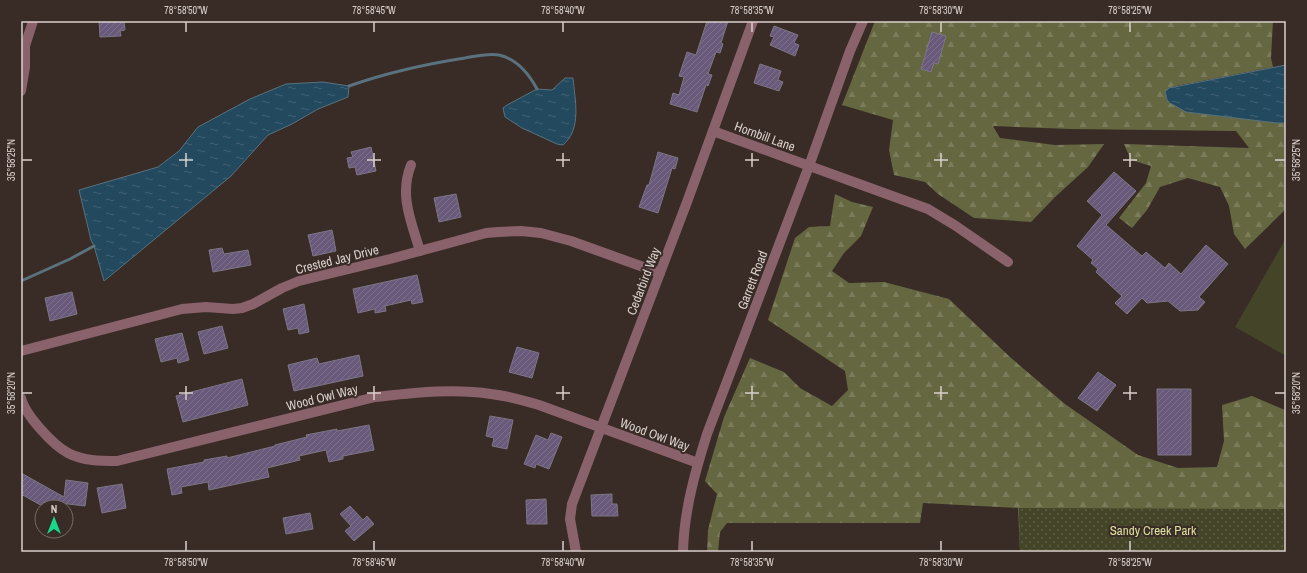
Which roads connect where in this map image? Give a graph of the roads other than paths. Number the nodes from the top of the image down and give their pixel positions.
1 (33, 21) edge
2 (753, 21) edge
3 (863, 21) edge
4 (21, 91) edge
5 (713, 131) junction
6 (411, 164) dead end
7 (809, 166) junction
8 (420, 251) junction
9 (1008, 262) dead end
10 (660, 273) junction
11 (21, 351) edge
12 (21, 398) edge
13 (601, 428) junction
14 (698, 464) junction
15 (576, 552) edge
16 (683, 552) edge

1 - 4 street
2 - 5 street, Cedarbird Way
3 - 7 street, Garrett Road
5 - 7 street, Hornbill Lane
5 - 10 street, Cedarbird Way
6 - 8 street
7 - 9 street, Hornbill Lane
7 - 14 street, Garrett Road
8 - 10 street, Crested Jay Drive
8 - 11 street, Crested Jay Drive
10 - 13 street, Cedarbird Way
12 - 13 street, Wood Owl Way
13 - 14 street, Wood Owl Way
13 - 15 street, Cedarbird Way
14 - 16 street, Garrett Road

